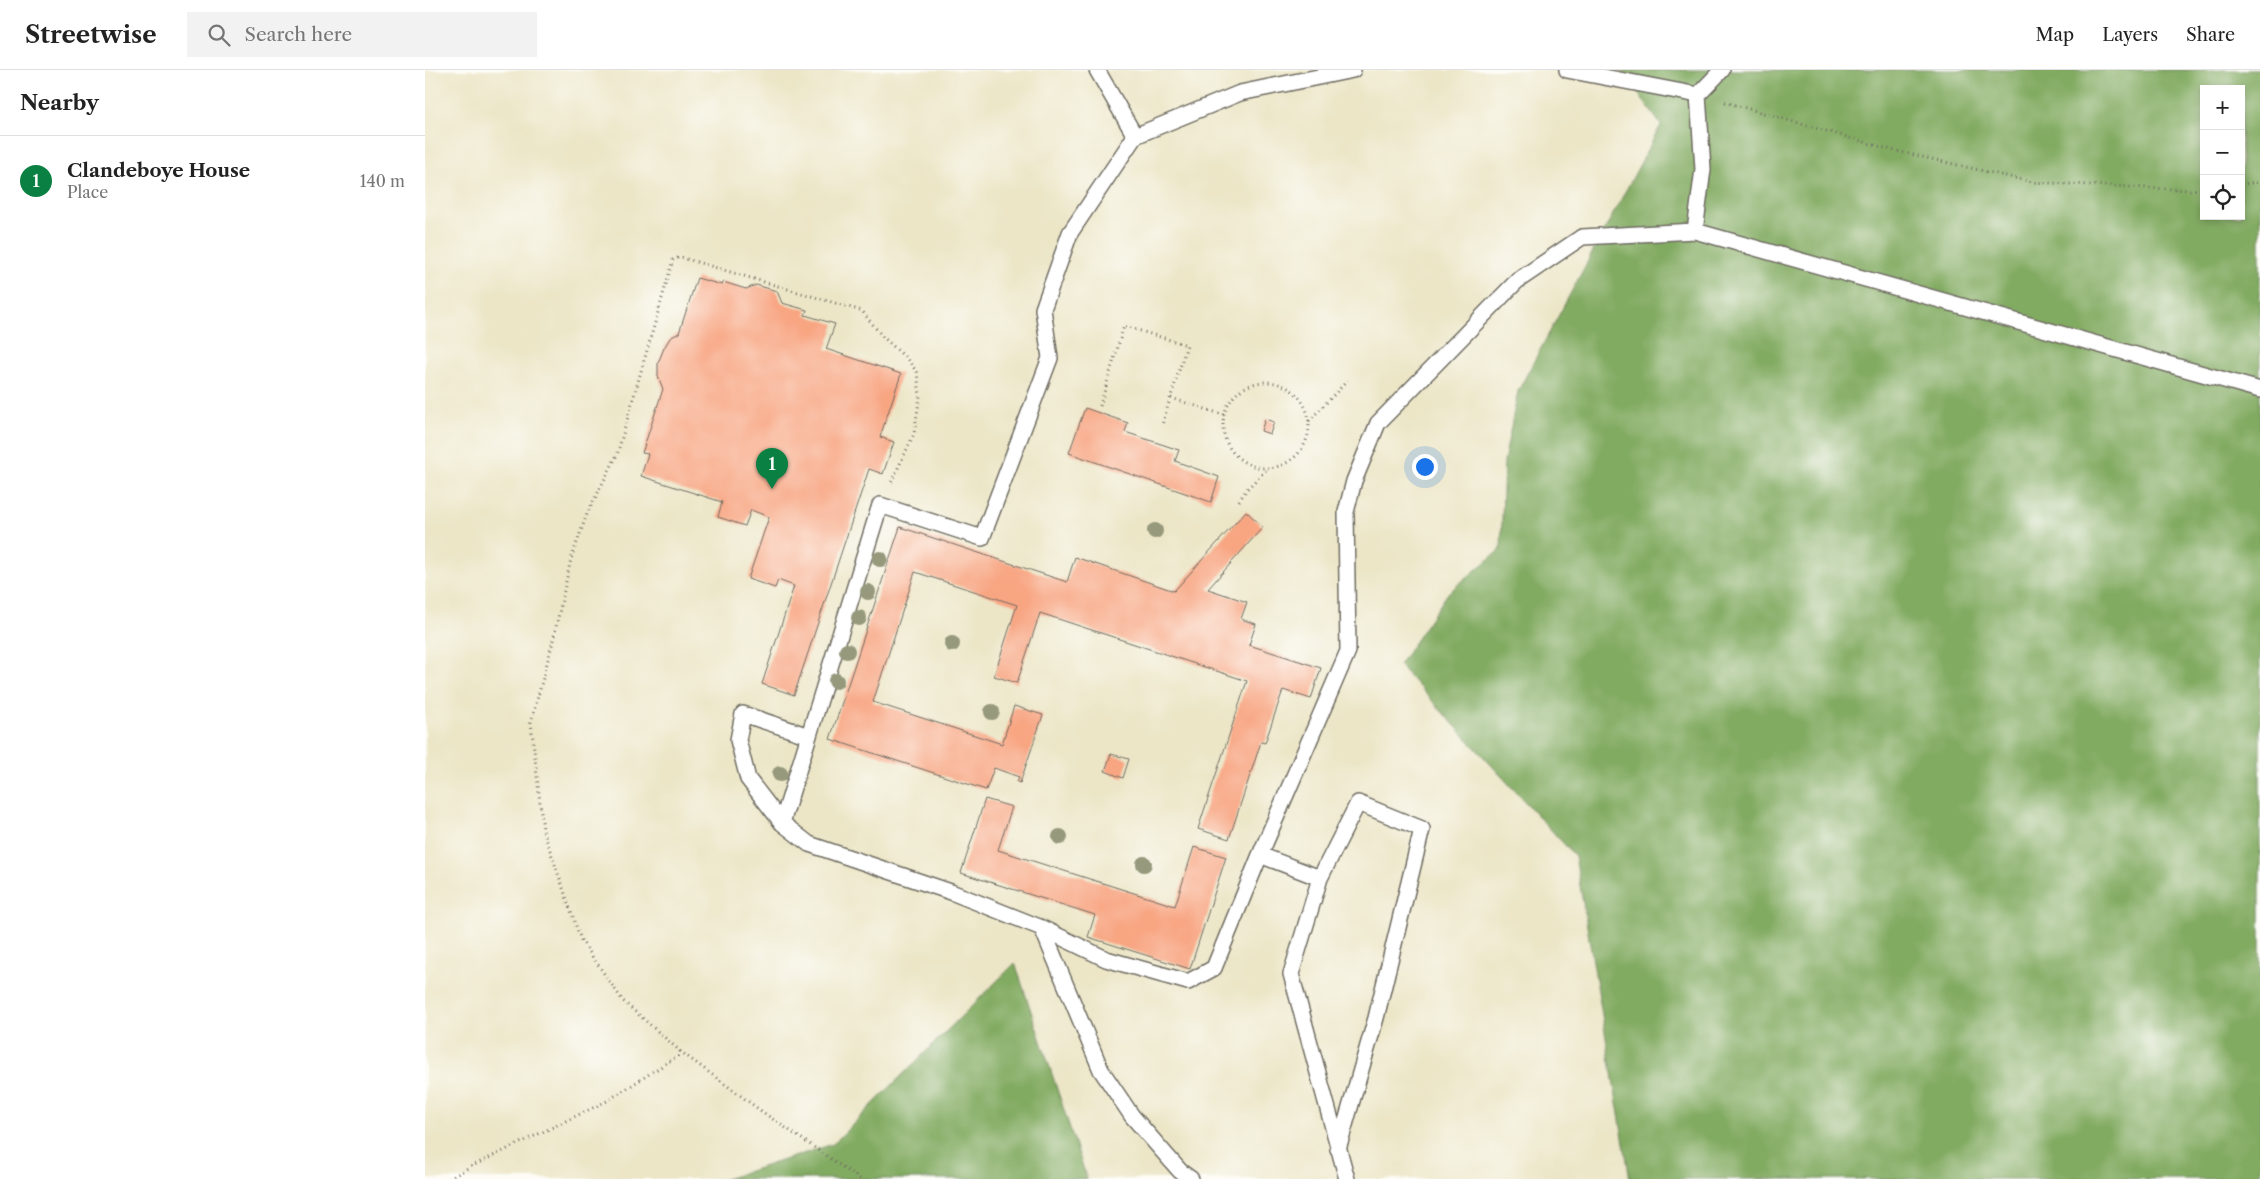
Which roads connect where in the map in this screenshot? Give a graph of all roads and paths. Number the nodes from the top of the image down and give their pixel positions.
1 (1097, 70) edge
2 (1353, 70) edge
3 (1567, 70) edge
4 (1722, 70) edge
5 (1698, 95) junction
6 (1135, 136) junction
7 (2260, 182) edge
8 (2245, 184) edge
9 (2200, 189) edge
10 (1695, 231) junction
11 (1347, 381) dead end
12 (2260, 390) edge
13 (1171, 398) junction
14 (1100, 406) dead end
15 (1225, 414) junction
16 (1309, 422) junction
17 (1162, 425) dead end
18 (1267, 468) junction
19 (1239, 501) dead end
20 (880, 505) junction
21 (809, 736) junction
22 (782, 823) junction
23 (1259, 855) junction
24 (1320, 878) junction
25 (1042, 928) junction
26 (680, 1051) junction
27 (1338, 1149) junction
28 (449, 1179) edge
29 (860, 1179) edge
30 (1191, 1179) edge
31 (1347, 1179) edge

1 - 6 lane
2 - 6 lane
3 - 5 lane
4 - 5 lane
5 - 9 path
5 - 10 lane
6 - 20 lane
7 - 8 path
10 - 12 lane
10 - 23 lane
11 - 16 path
13 - 14 path
13 - 15 path
13 - 17 path
15 - 16 path
15 - 18 path
16 - 18 path
18 - 19 path
20 - 21 lane
20 - 26 path
21 - 22 lane
21 - 22 lane
22 - 25 lane
23 - 24 lane
23 - 25 lane
24 - 27 lane
24 - 27 lane
25 - 30 lane
26 - 28 path
26 - 29 path
27 - 31 lane

